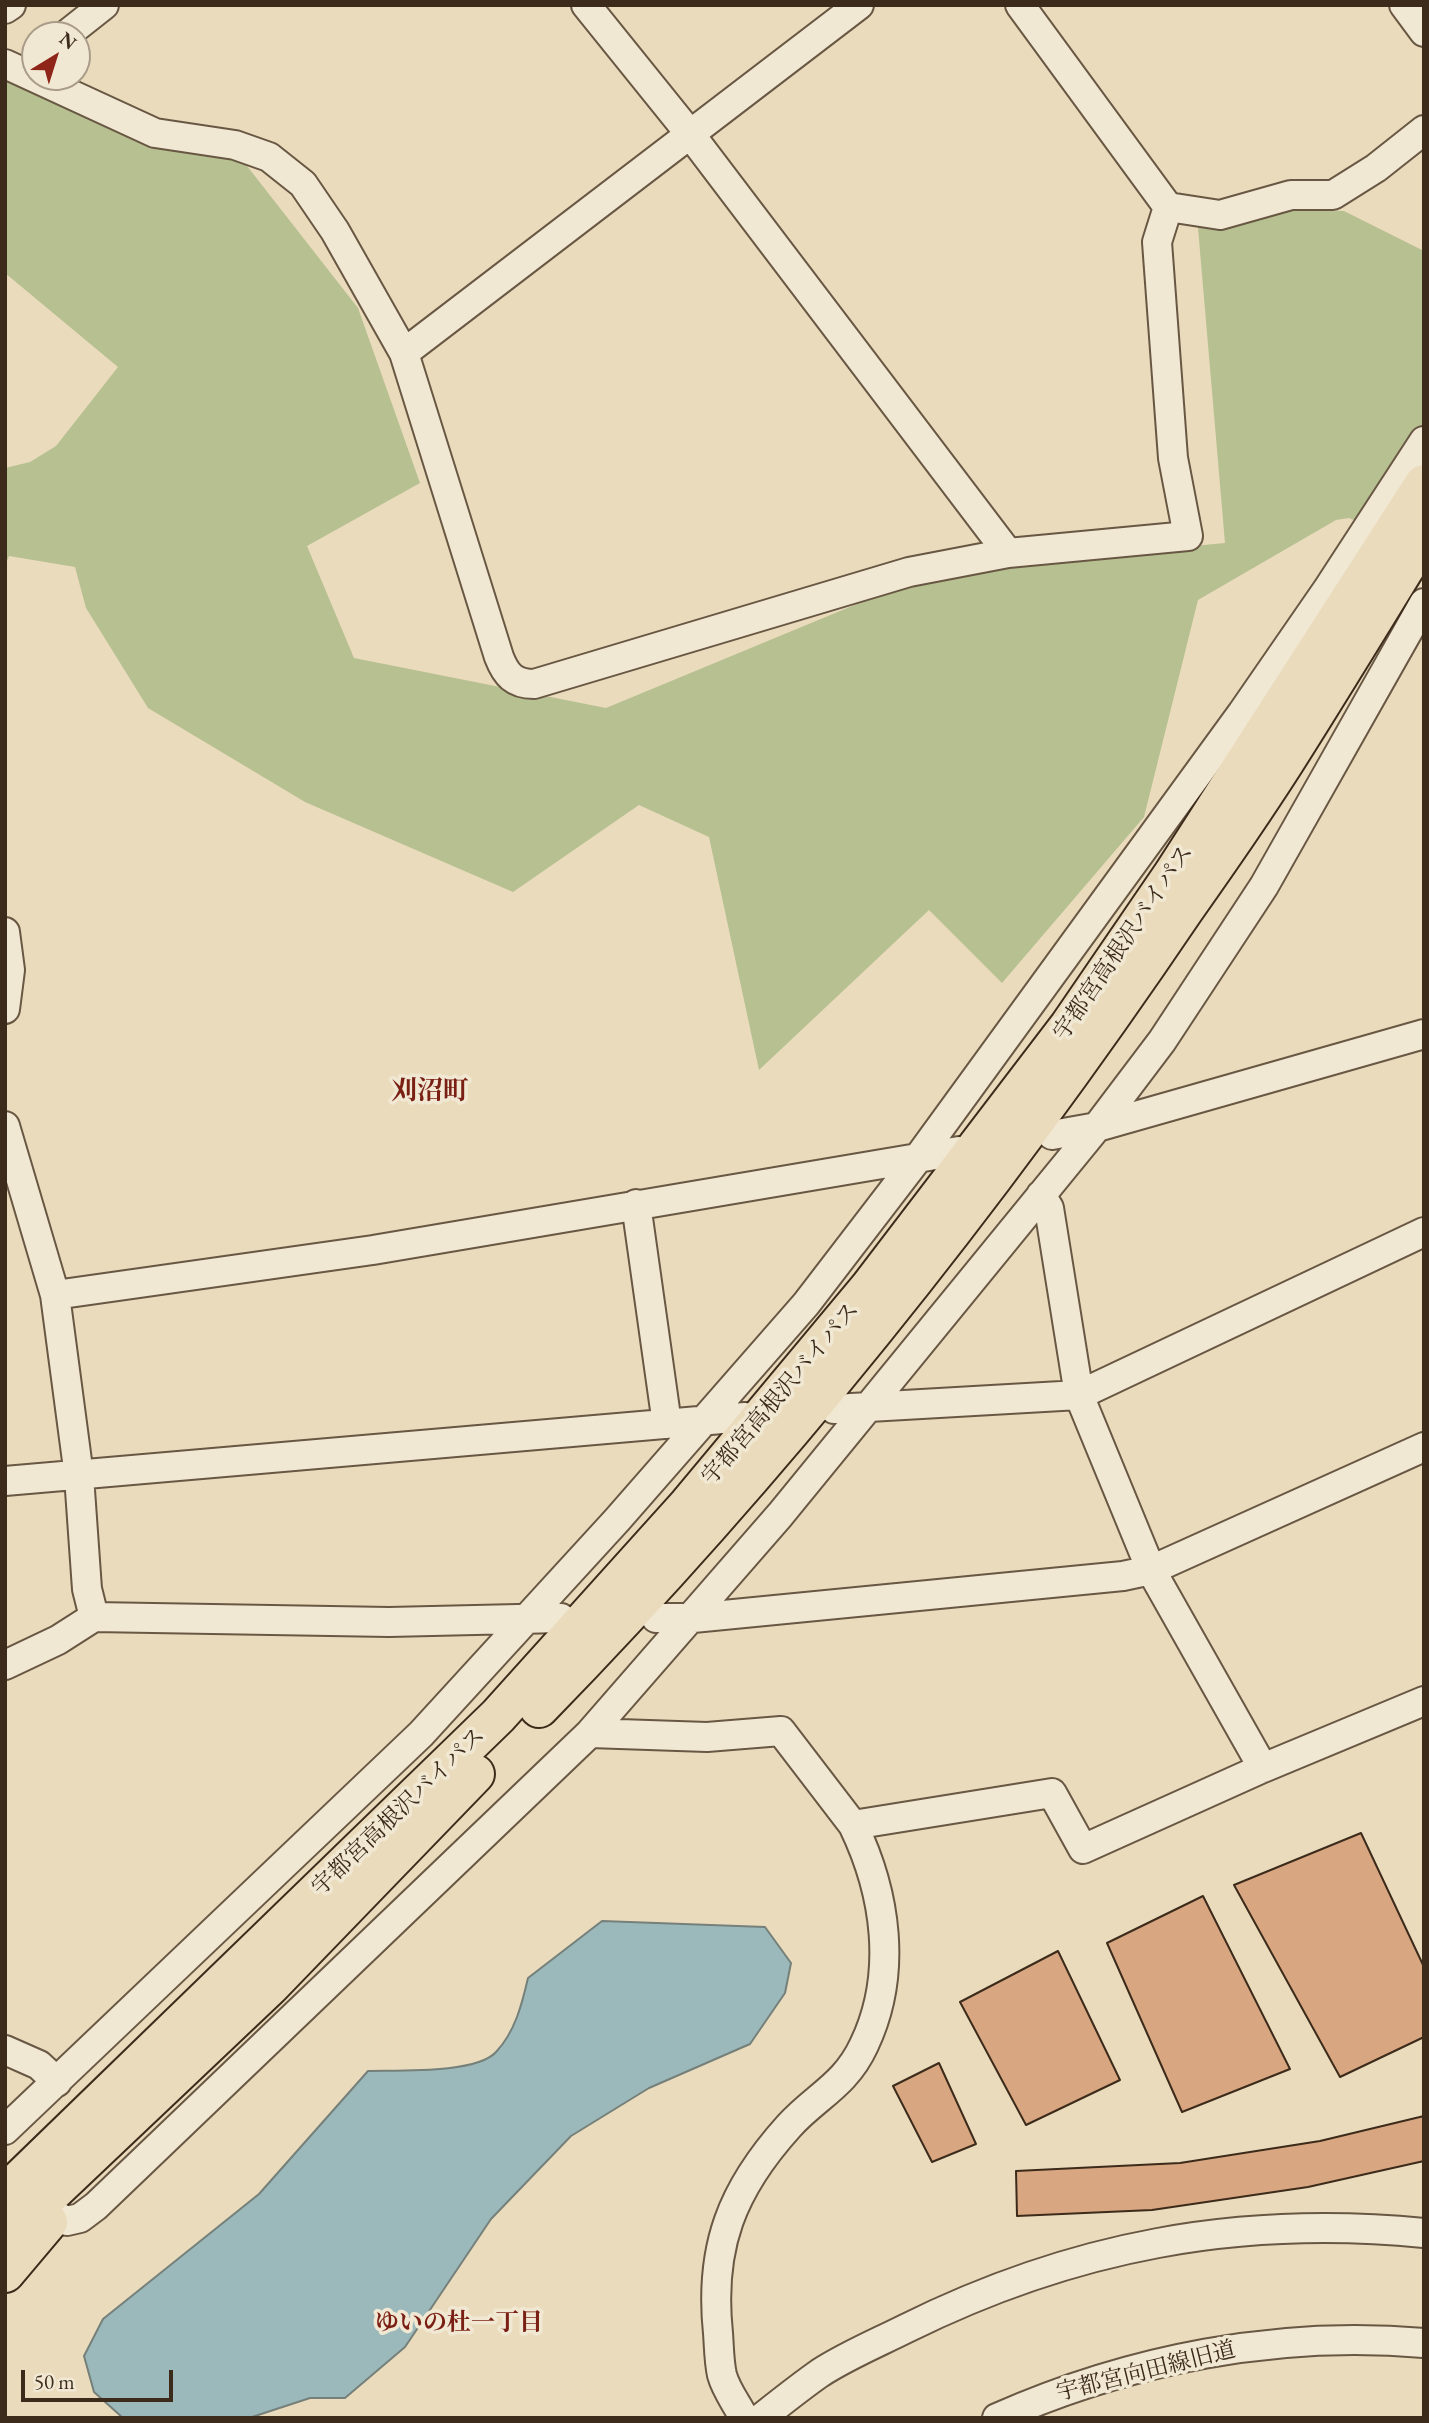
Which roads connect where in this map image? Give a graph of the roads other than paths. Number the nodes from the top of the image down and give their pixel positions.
1 (10, 5) edge
2 (104, 5) edge
3 (586, 5) edge
4 (859, 5) edge
5 (1020, 5) edge
6 (1404, 5) edge
7 (5, 9) edge
8 (84, 21) edge
9 (1424, 32) edge
10 (17, 71) edge
11 (1424, 130) edge
12 (690, 134) junction
13 (1168, 207) junction
14 (404, 354) junction
15 (1424, 441) edge
16 (1424, 484) edge
17 (1424, 537) edge
18 (1008, 554) junction
19 (1424, 603) edge
20 (5, 932) edge
21 (5, 1009) edge
22 (1424, 1034) edge
23 (5, 1126) edge
24 (1097, 1127) junction
25 (1052, 1135) dead end
26 (959, 1151) dead end
27 (918, 1158) junction
28 (1041, 1195) junction
29 (636, 1204) junction
30 (1424, 1232) edge
31 (55, 1294) junction
32 (1079, 1395) junction
33 (868, 1406) junction
34 (834, 1409) dead end
35 (745, 1418) dead end
36 (705, 1421) junction
37 (667, 1424) junction
38 (1424, 1447) edge
39 (79, 1476) junction
40 (5, 1481) edge
41 (1151, 1570) junction
42 (94, 1617) junction
43 (528, 1618) junction
44 (561, 1618) dead end
45 (656, 1618) dead end
46 (693, 1618) junction
47 (5, 1665) edge
48 (1424, 1701) edge
49 (590, 1733) junction
50 (1263, 1768) junction
51 (853, 1825) junction
52 (317, 1892) junction
53 (225, 2029) junction
54 (5, 2050) edge
55 (57, 2082) junction
56 (5, 2130) edge
57 (5, 2164) edge
58 (5, 2194) edge
59 (55, 2215) junction
60 (1424, 2233) edge
61 (5, 2237) edge
62 (5, 2273) edge
63 (1424, 2343) edge
64 (744, 2418) edge
65 (761, 2418) edge
66 (997, 2418) edge

1 - 7 street
2 - 8 street
3 - 12 street
4 - 12 street
5 - 13 street
6 - 9 street
10 - 14 street
11 - 13 street
12 - 14 street
12 - 18 street
13 - 18 street
14 - 18 street
15 - 27 street
16 - 52 highway, 宇都宮高根沢バイパス
17 - 53 highway, 宇都宮高根沢バイパス
19 - 24 street
20 - 21 street
22 - 24 street
23 - 31 street
24 - 25 street
24 - 28 street
26 - 27 street
27 - 29 street
27 - 36 street
28 - 32 street
28 - 33 street
29 - 31 street
29 - 37 street
30 - 32 street
31 - 39 street
32 - 33 street
32 - 41 street
33 - 34 street
33 - 46 street
35 - 36 street
36 - 37 street
36 - 43 street
37 - 39 street
38 - 41 street
39 - 40 street
39 - 42 street
41 - 46 street
41 - 50 street
42 - 43 street
42 - 47 street
43 - 44 street
43 - 55 street
45 - 46 street
46 - 49 street
48 - 50 street
49 - 51 street
49 - 59 street
50 - 51 street
51 - 64 street
52 - 57 highway
52 - 58 highway, 宇都宮高根沢バイパス
53 - 59 highway
53 - 61 highway, 宇都宮高根沢バイパス
54 - 55 street
55 - 56 street
59 - 62 highway
60 - 65 street
63 - 66 street, 宇都宮向田線旧道

